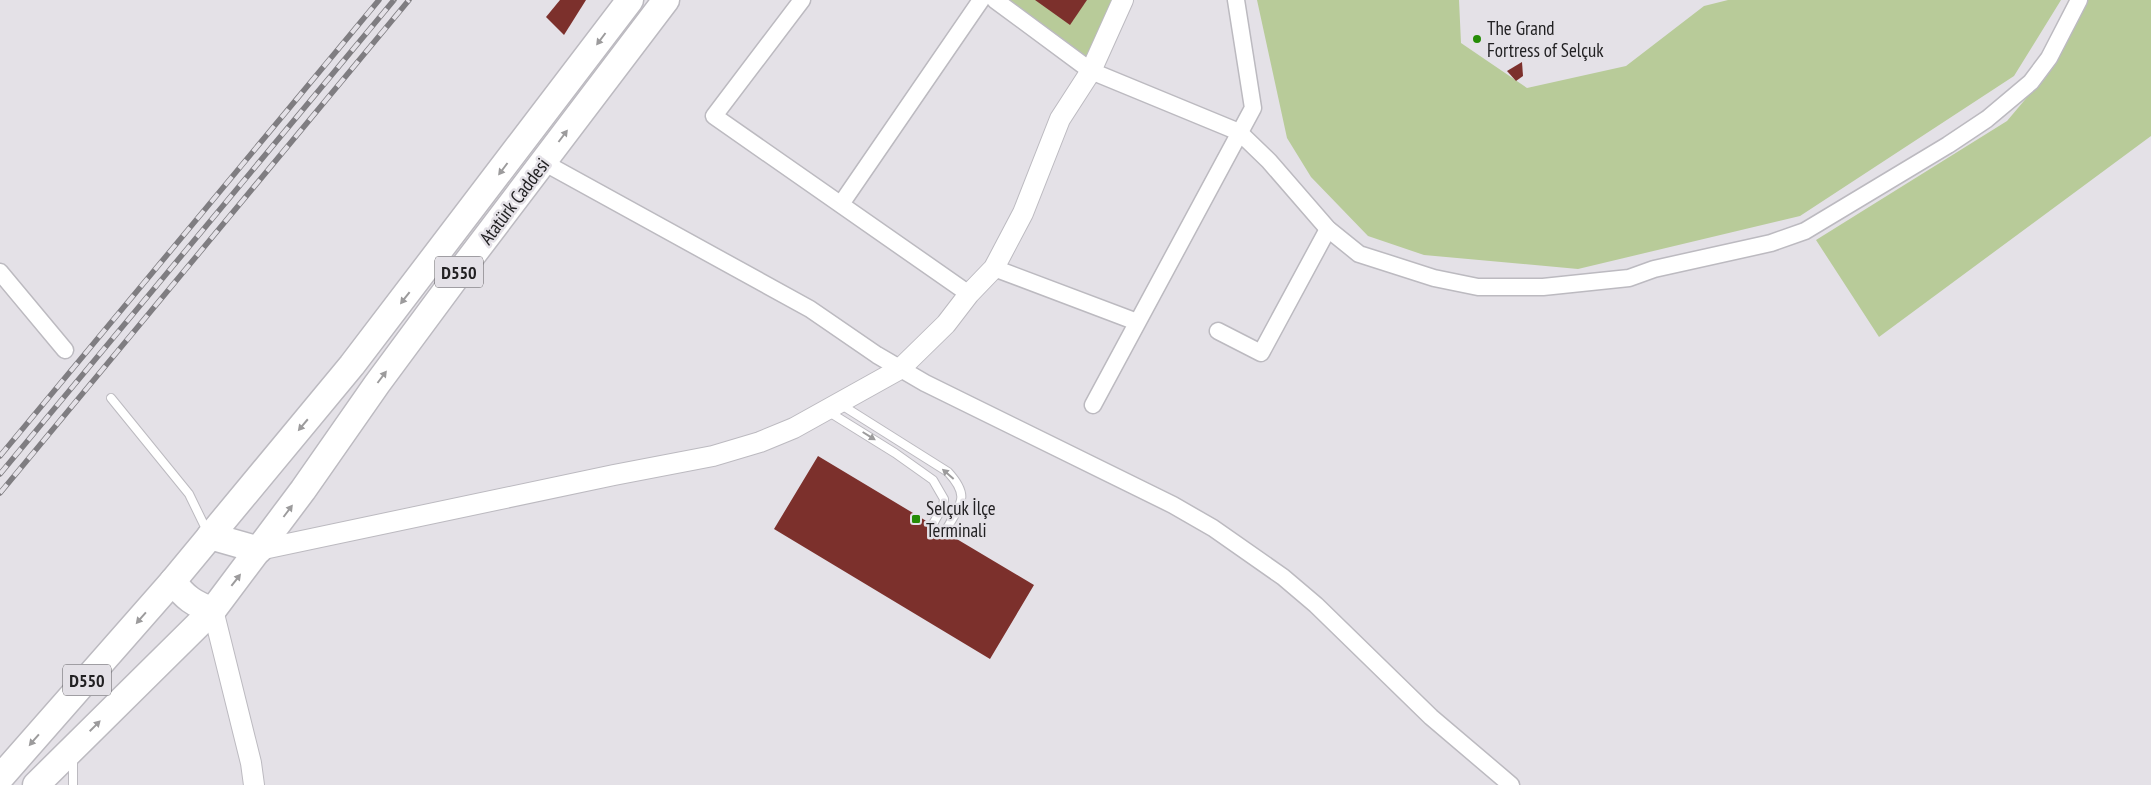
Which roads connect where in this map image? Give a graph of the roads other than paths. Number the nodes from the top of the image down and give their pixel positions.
1 (630, 0) edge
2 (666, 0) edge
3 (802, 0) edge
4 (981, 0) edge
5 (995, 0) edge
6 (1123, 0) edge
7 (1236, 0) edge
8 (2079, 0) edge
9 (1091, 71) junction
10 (1239, 132) junction
11 (543, 162) junction
12 (842, 204) junction
13 (1328, 229) junction
14 (994, 268) junction
15 (0, 272) edge
16 (969, 294) junction
17 (1137, 322) junction
18 (1218, 331) dead end
19 (65, 350) dead end
20 (900, 369) junction
21 (111, 398) dead end
22 (1093, 404) dead end
23 (834, 407) junction
24 (932, 524) dead end
25 (945, 532) dead end
26 (210, 536) junction
27 (259, 550) junction
28 (173, 581) junction
29 (213, 610) junction
30 (73, 749) junction
31 (0, 778) edge
32 (36, 785) edge
33 (73, 785) edge
34 (254, 785) edge
35 (1511, 785) edge

1 -> 26 highway, Atatürk Caddesi / D550
11 -> 2 highway, Atatürk Caddesi / D550
3 - 12 street
4 - 12 street
5 - 9 street
6 - 9 street
7 - 10 street
8 - 13 street
9 - 10 street
9 - 14 street
10 - 13 street
10 - 17 street
11 - 20 street
27 -> 11 highway, Atatürk Caddesi / D550
12 - 16 street
13 - 18 street
14 - 16 street
14 - 17 street
15 - 19 street
16 - 20 street
17 - 22 street
20 - 23 street
20 - 35 street
21 - 26 lane
23 -> 24 lane
25 -> 23 lane
23 - 27 street
26 - 27 highway
26 - 28 highway, D550
29 -> 27 highway, D550
28 - 29 highway
28 -> 31 highway, D550
30 -> 29 highway, D550
29 - 34 street
30 - 32 highway, D550
30 - 33 lane

